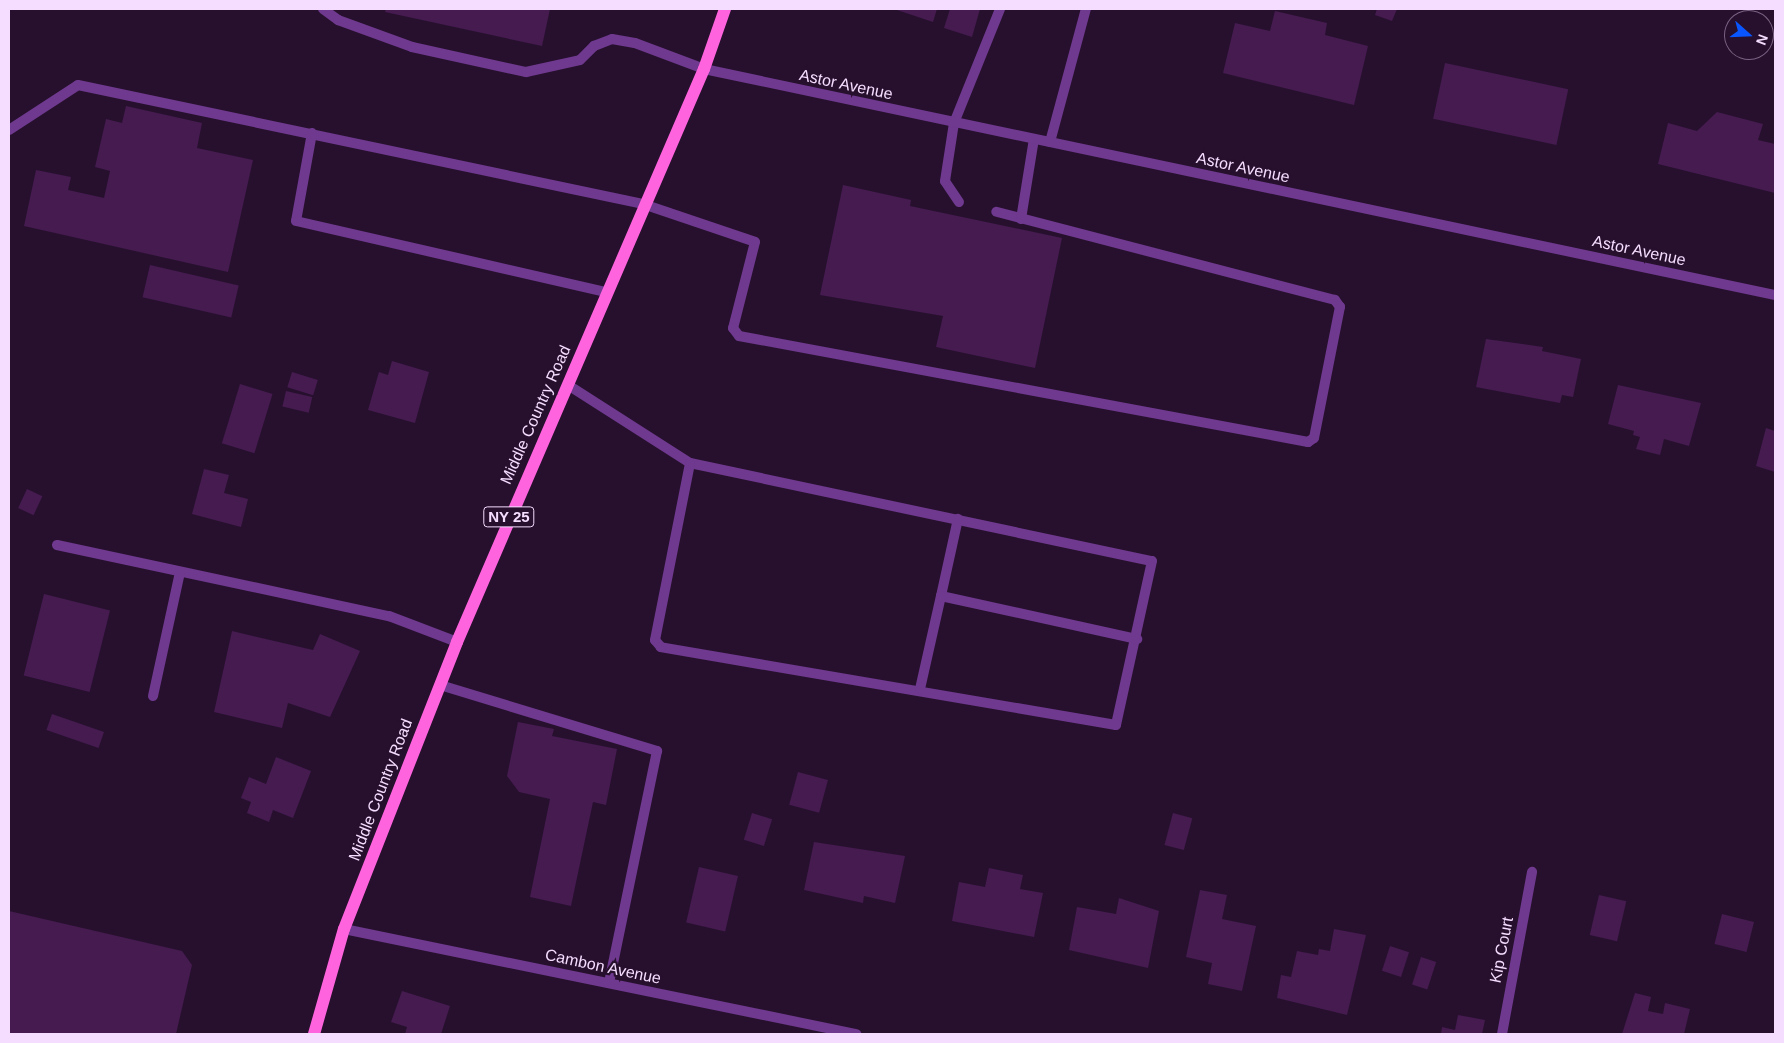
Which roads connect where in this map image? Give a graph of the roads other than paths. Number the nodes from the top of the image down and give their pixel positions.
1 (323, 9) edge
2 (725, 9) edge
3 (1000, 9) edge
4 (1086, 9) edge
5 (704, 69) junction
6 (954, 123) junction
7 (9, 130) edge
8 (312, 133) junction
9 (1034, 139) junction
10 (1050, 142) junction
11 (959, 202) dead end
12 (643, 204) junction
13 (996, 212) dead end
14 (1021, 219) junction
15 (605, 292) junction
16 (1775, 295) edge
17 (568, 385) junction
18 (690, 463) junction
19 (958, 519) junction
20 (57, 545) dead end
21 (180, 572) junction
22 (941, 596) junction
23 (1137, 639) junction
24 (457, 642) junction
25 (440, 685) junction
26 (920, 689) junction
27 (153, 696) dead end
28 (1532, 872) dead end
29 (344, 929) junction
30 (609, 983) junction
31 (314, 1034) edge
32 (856, 1034) edge
33 (1502, 1034) edge

1 - 5 street, Astor Avenue
2 - 5 main road, Middle Country Road / NY 25
3 - 6 street
4 - 10 street
5 - 6 street, Astor Avenue
5 - 12 main road, Middle Country Road / NY 25
6 - 9 street, Astor Avenue
6 - 11 street
7 - 8 street
8 - 12 street
8 - 15 street
9 - 10 street, Astor Avenue
9 - 14 street
10 - 16 street, Astor Avenue
12 - 14 street
12 - 15 main road, Middle Country Road / NY 25
13 - 14 street
15 - 17 main road, Middle Country Road / NY 25
17 - 18 street
17 - 24 main road, Middle Country Road / NY 25
18 - 19 street
18 - 26 street
19 - 22 street
19 - 23 street
20 - 21 street
21 - 24 street
21 - 27 street
22 - 23 street
22 - 26 street
23 - 26 street
24 - 25 main road, Middle Country Road / NY 25
25 - 29 main road, Middle Country Road / NY 25
25 - 30 street
28 - 33 street, Kip Court
29 - 30 street, Cambon Avenue
29 - 31 main road, Middle Country Road / NY 25
30 - 32 street, Cambon Avenue

